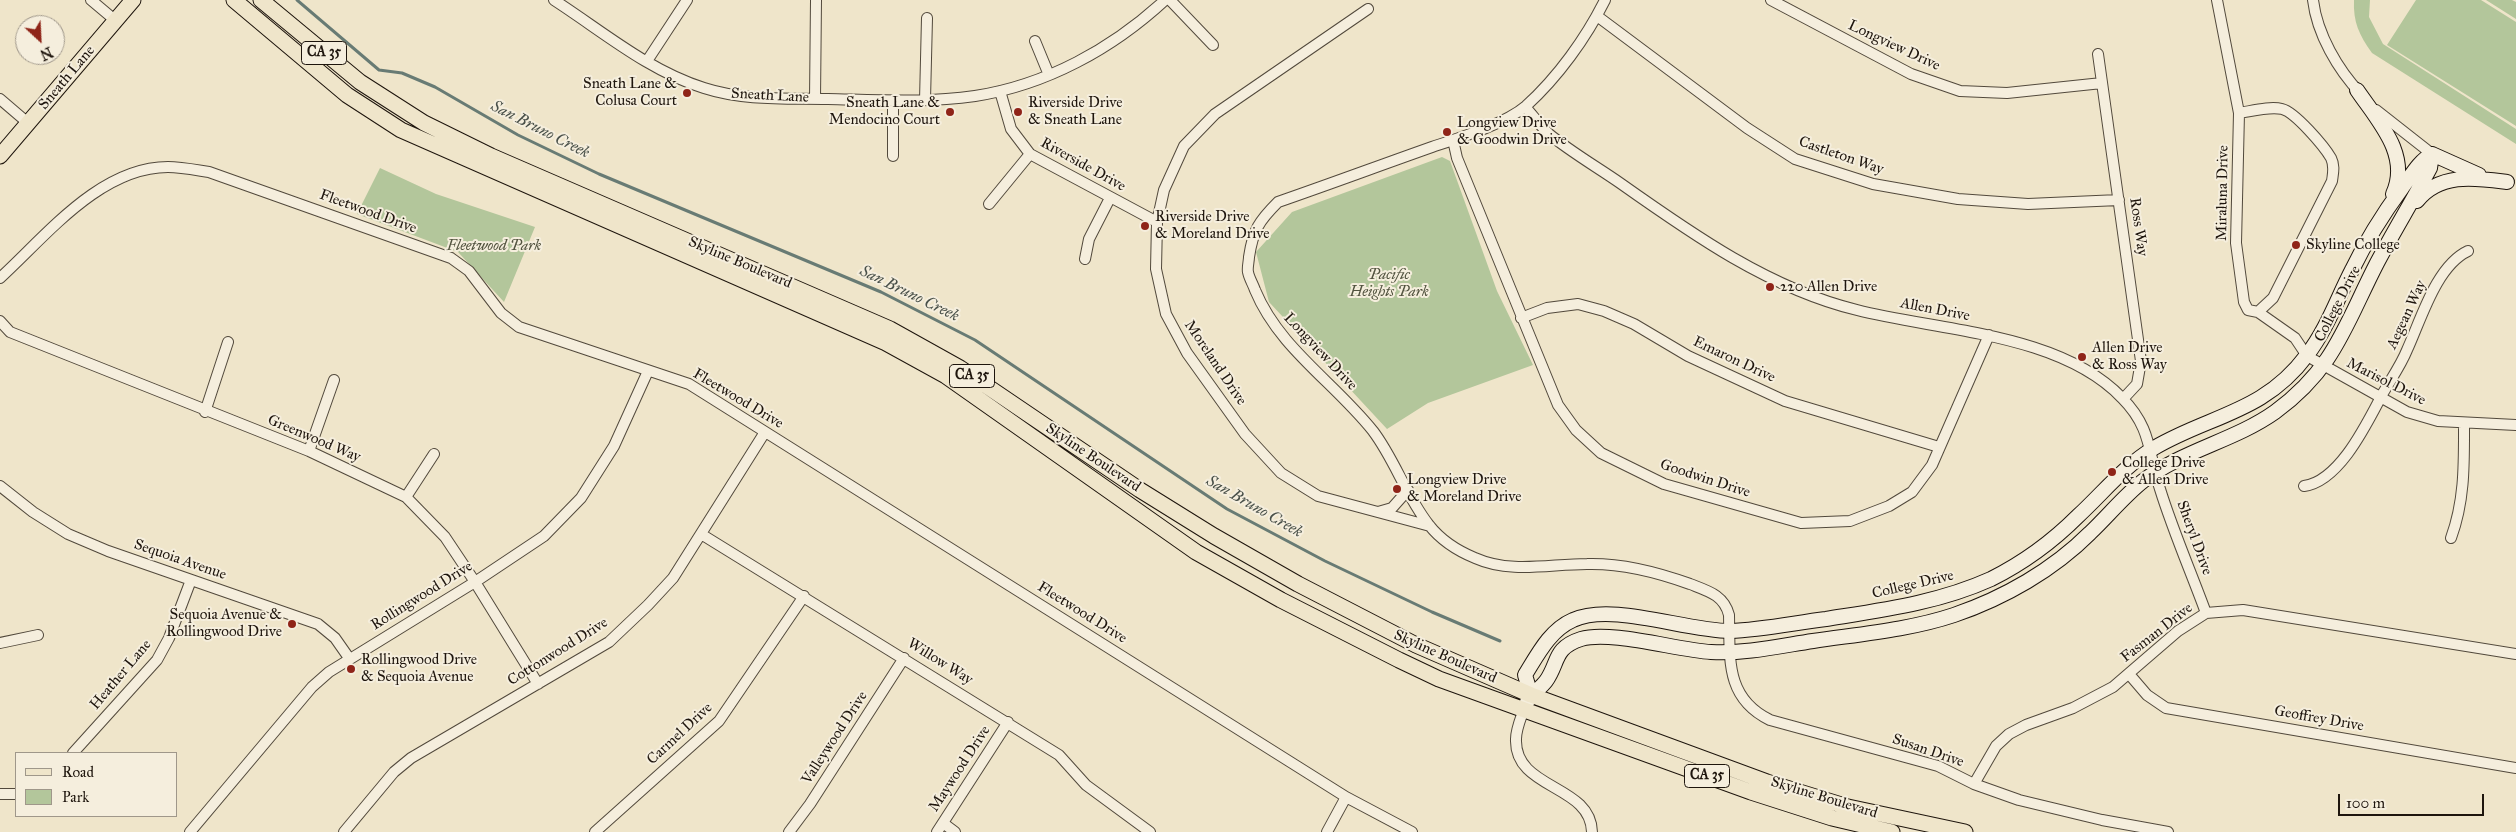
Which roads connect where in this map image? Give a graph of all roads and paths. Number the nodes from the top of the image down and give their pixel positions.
1 (91, 0) edge
2 (133, 0) edge
3 (234, 0) edge
4 (261, 0) edge
5 (555, 0) edge
6 (687, 0) edge
7 (816, 0) edge
8 (1165, 0) edge
9 (1170, 0) edge
10 (1606, 0) edge
11 (1772, 0) edge
12 (2217, 0) edge
13 (2313, 0) edge
14 (1368, 9) dead end
15 (1597, 16) junction
16 (927, 18) dead end
17 (116, 21) junction
18 (1035, 41) dead end
19 (1213, 45) dead end
20 (2098, 54) dead end
21 (647, 61) junction
22 (1049, 75) junction
23 (2102, 82) junction
24 (2357, 90) junction
25 (1000, 91) junction
26 (0, 99) edge
27 (815, 99) junction
28 (894, 100) junction
29 (925, 100) junction
30 (1524, 107) junction
31 (2239, 113) junction
32 (28, 123) junction
33 (1453, 140) junction
34 (1030, 154) junction
35 (2432, 154) junction
36 (0, 156) edge
37 (893, 156) dead end
38 (2512, 182) edge
39 (1110, 198) junction
40 (2119, 200) junction
41 (989, 204) dead end
42 (2384, 213) junction
43 (2402, 221) junction
44 (1157, 222) junction
45 (2468, 251) dead end
46 (1085, 259) dead end
47 (0, 278) edge
48 (2258, 312) junction
49 (1521, 318) junction
50 (0, 321) edge
51 (1989, 335) junction
52 (228, 342) dead end
53 (2307, 356) junction
54 (2323, 366) junction
55 (648, 371) junction
56 (334, 380) dead end
57 (2123, 398) junction
58 (2381, 398) junction
59 (205, 412) junction
60 (2464, 423) junction
61 (2516, 425) edge
62 (765, 432) junction
63 (1939, 447) junction
64 (2152, 449) junction
65 (310, 451) junction
66 (434, 454) dead end
67 (2155, 472) junction
68 (0, 486) edge
69 (2304, 486) dead end
70 (1408, 490) junction
71 (406, 497) junction
72 (1377, 512) junction
73 (1430, 526) junction
74 (701, 534) junction
75 (2451, 538) dead end
76 (191, 580) junction
77 (475, 582) junction
78 (804, 596) junction
79 (2206, 613) junction
80 (38, 635) dead end
81 (1730, 642) junction
82 (0, 643) edge
83 (2516, 654) edge
84 (349, 658) junction
85 (904, 658) junction
86 (2129, 674) junction
87 (538, 684) junction
88 (1531, 695) junction
89 (1524, 709) junction
90 (1008, 722) junction
91 (74, 752) edge
92 (2516, 768) edge
93 (1974, 784) junction
94 (0, 794) edge
95 (15, 794) edge
96 (1346, 797) junction
97 (940, 828) edge
98 (347, 831) edge
99 (190, 832) edge
100 (595, 832) edge
101 (789, 832) edge
102 (955, 832) edge
103 (1150, 832) edge
104 (1327, 832) edge
105 (1412, 832) edge
106 (1592, 832) edge
107 (1892, 832) edge
108 (1965, 832) edge
109 (2168, 832) edge

1 - 17 street
2 - 17 main road, Sneath Lane
3 - 89 main road, Skyline Boulevard / CA 35
4 - 88 main road, Skyline Boulevard / CA 35
5 - 21 street, Sneath Lane
6 - 21 street
7 - 27 street
8 - 22 street, Sneath Lane
9 - 19 street
10 - 15 street, Longview Drive
11 - 23 street, Longview Drive
12 - 31 street, Miraluna Drive
13 - 24 street
14 - 44 street, Moreland Drive
15 - 30 street, Longview Drive
15 - 40 street, Castleton Way
16 - 29 street
17 - 32 main road, Sneath Lane
18 - 22 street
20 - 23 street, Ross Way
21 - 27 street, Sneath Lane
22 - 25 street, Sneath Lane
23 - 40 street, Ross Way
24 - 35 street
24 - 42 street
25 - 29 street, Sneath Lane
25 - 34 street, Riverside Drive
26 - 32 street
27 - 28 street, Sneath Lane
28 - 29 street, Sneath Lane
28 - 37 street
30 - 33 street, Longview Drive
30 - 51 street, Allen Drive
31 - 48 street, Miraluna Drive
31 - 48 street
32 - 36 main road, Sneath Lane
33 - 49 street, Goodwin Drive
33 - 70 street, Longview Drive
34 - 39 street, Riverside Drive
34 - 41 street
35 - 38 street
35 - 42 street, College Drive
35 - 43 street, College Drive
38 - 43 street
39 - 44 street, Riverside Drive
39 - 46 street
40 - 57 street, Ross Way
42 - 53 street, College Drive
43 - 54 street, College Drive
44 - 72 street, Moreland Drive
45 - 58 street, Aegean Way
47 - 55 street, Fleetwood Drive
48 - 53 street, Miraluna Drive
49 - 63 street, Emaron Drive
49 - 63 street, Goodwin Drive
50 - 59 street, Greenwood Way
51 - 57 street, Allen Drive
51 - 63 street, Goodwin Drive
52 - 59 street
53 - 54 street, Marisol Drive
53 - 64 street, College Drive
54 - 58 street, Marisol Drive
54 - 67 street, College Drive
55 - 62 street, Fleetwood Drive
55 - 77 street, Rollingwood Drive
56 - 65 street
57 - 64 street, Allen Drive
58 - 60 street, Marisol Drive
58 - 69 street, Aegean Way
59 - 65 street, Greenwood Way
60 - 61 street, Marisol Drive
60 - 75 street
62 - 74 street, Cottonwood Drive
62 - 96 street, Fleetwood Drive
64 - 67 street, Allen Drive
64 - 81 street, College Drive
65 - 71 street, Greenwood Way
66 - 71 street
67 - 79 street, Sheryl Drive
67 - 81 street, College Drive
68 - 76 street, Sequoia Avenue
70 - 72 street
70 - 73 street, Longview Drive
71 - 77 street, Greenwood Way
72 - 73 street, Moreland Drive
73 - 81 street, Longview Drive
74 - 78 street, Willow Way
74 - 87 street, Cottonwood Drive
76 - 84 street, Sequoia Avenue
76 - 91 street, Heather Lane
77 - 84 street, Rollingwood Drive
77 - 87 street, Greenwood Way
78 - 85 street, Willow Way
78 - 100 street, Carmel Drive
79 - 83 street, Fasman Drive
79 - 86 street, Fasman Drive
80 - 82 street
81 - 88 street, College Drive
81 - 88 street, College Drive
81 - 93 street, Susan Drive
84 - 99 street, Rollingwood Drive
85 - 90 street, Willow Way
85 - 101 street, Valleywood Drive
86 - 92 street, Geoffrey Drive
86 - 93 street, Fasman Drive
87 - 98 street, Cottonwood Drive
88 - 89 street
88 - 108 main road, Skyline Boulevard / CA 35
89 - 106 street
89 - 107 main road, Skyline Boulevard / CA 35
90 - 97 street, Maywood Drive
90 - 103 street, Willow Way
93 - 109 street, Susan Drive
94 - 95 street
96 - 104 street
96 - 105 street, Fleetwood Drive
97 - 102 street

